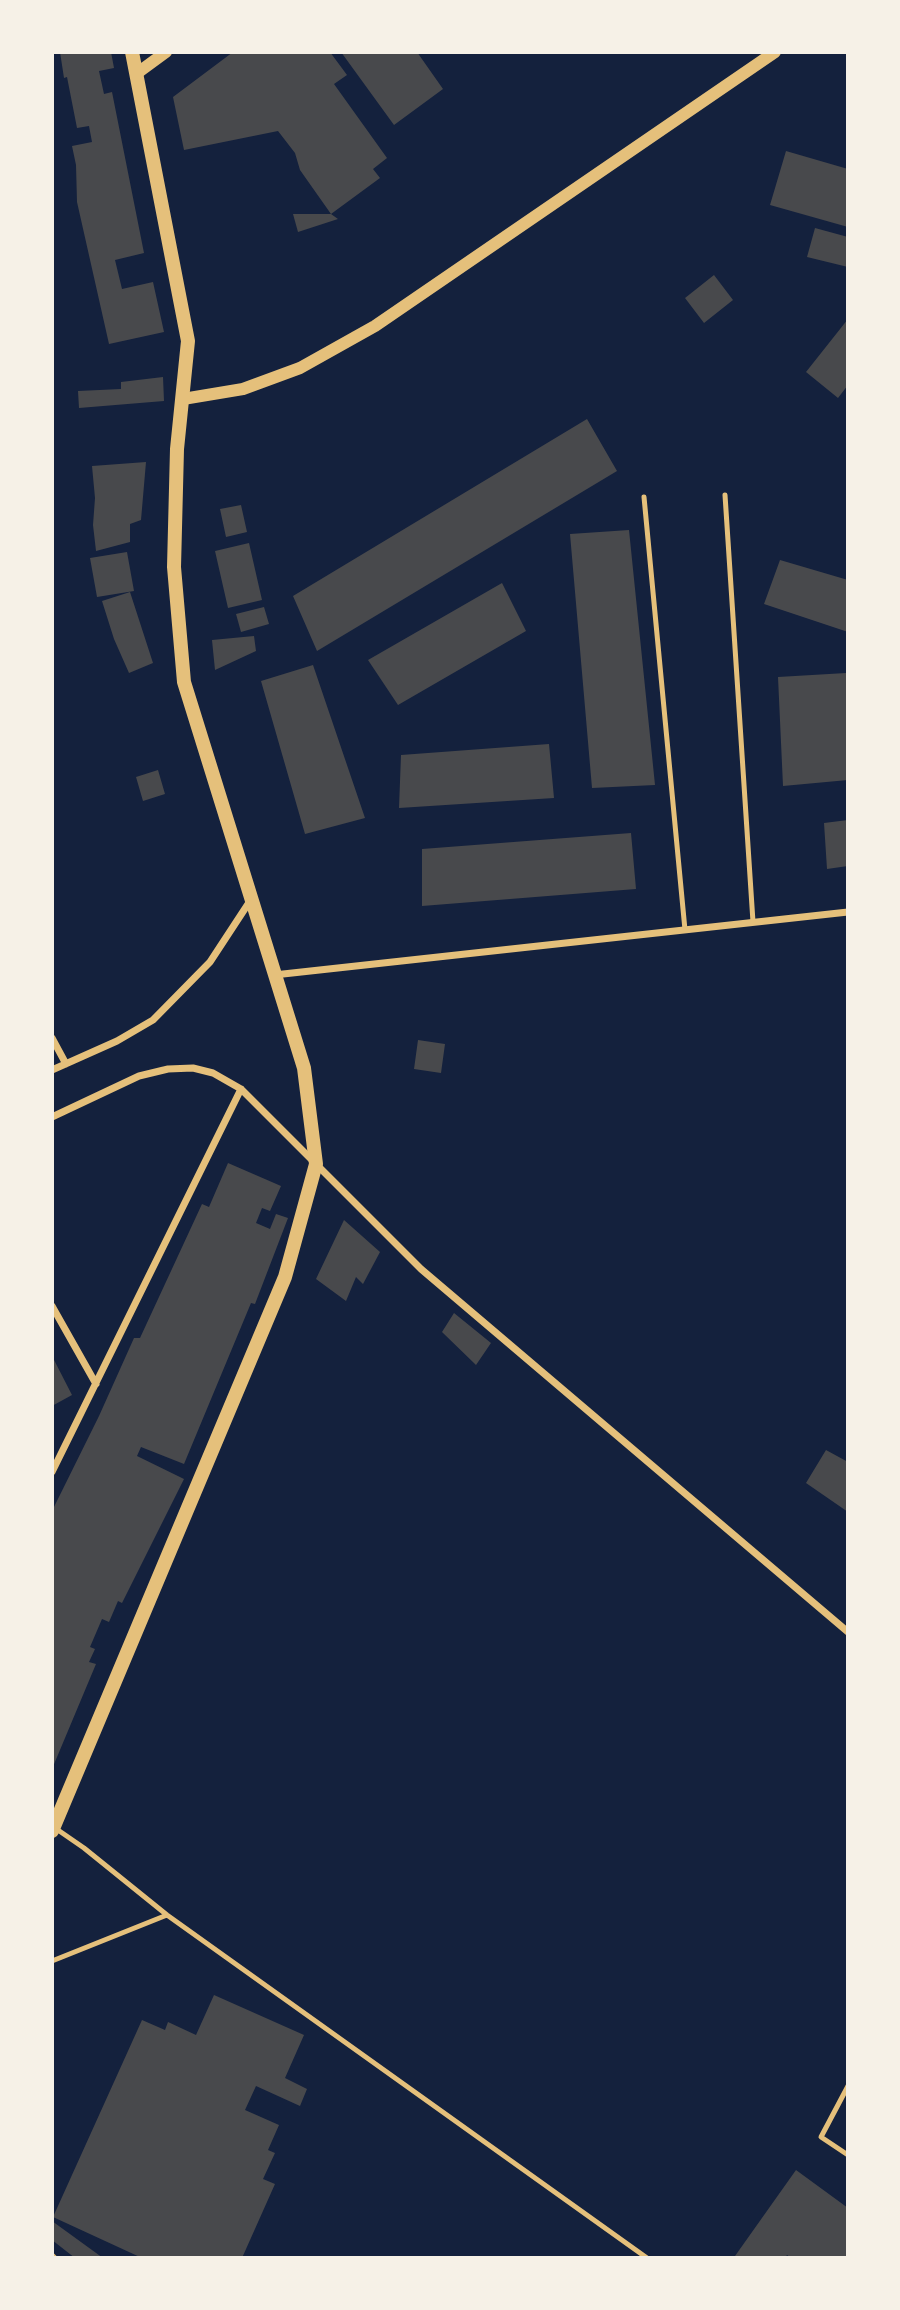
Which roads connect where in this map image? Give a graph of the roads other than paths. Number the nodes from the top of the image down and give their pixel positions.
1 (132, 52) edge
2 (166, 52) edge
3 (775, 52) edge
4 (136, 74) junction
5 (183, 399) junction
6 (725, 495) dead end
7 (644, 497) dead end
8 (251, 900) junction
9 (848, 912) edge
10 (753, 922) junction
11 (685, 930) junction
12 (274, 975) junction
13 (52, 1038) edge
14 (66, 1064) junction
15 (52, 1070) edge
16 (241, 1089) junction
17 (52, 1117) edge
18 (316, 1164) junction
19 (52, 1306) edge
20 (96, 1384) junction
21 (52, 1472) edge
22 (848, 1632) edge
23 (53, 1829) edge
24 (167, 1915) junction
25 (52, 1961) edge
26 (848, 2086) edge
27 (848, 2155) edge
28 (647, 2258) edge

1 - 4 main road
2 - 4 street
3 - 5 street
4 - 5 main road
5 - 8 main road
6 - 10 lane
7 - 11 lane
8 - 12 main road
8 - 14 street
9 - 10 street
10 - 11 street
11 - 12 street
12 - 18 main road
13 - 14 street
14 - 15 street
16 - 17 street
16 - 18 street
16 - 20 street
18 - 22 street
18 - 23 main road
19 - 20 street
20 - 21 street
23 - 24 lane
24 - 25 lane
24 - 28 lane
26 - 27 lane

